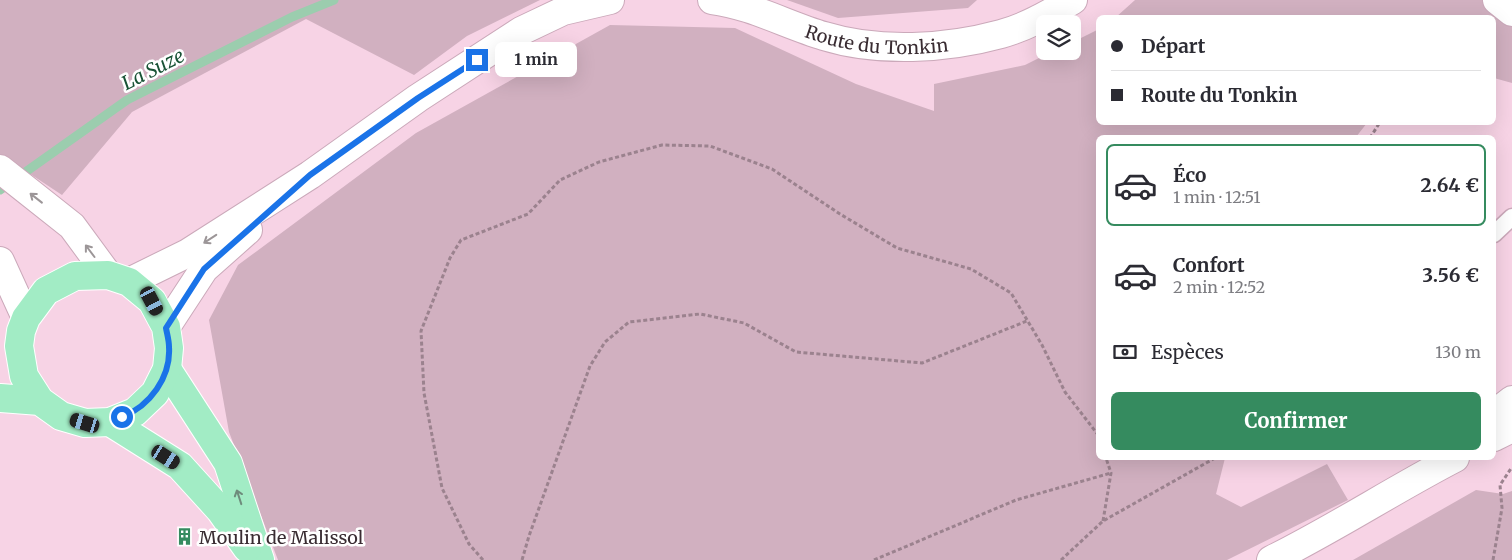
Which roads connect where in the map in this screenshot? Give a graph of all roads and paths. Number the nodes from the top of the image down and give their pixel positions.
1 (610, 0) edge
2 (712, 0) edge
3 (1073, 0) edge
4 (1497, 0) edge
5 (1512, 12) edge
6 (0, 169) edge
7 (310, 175) junction
8 (1512, 217) edge
9 (1496, 232) edge
10 (4, 268) edge
11 (119, 279) junction
12 (26, 318) junction
13 (1027, 321) junction
14 (166, 328) junction
15 (10, 352) edge
16 (167, 369) junction
17 (0, 398) edge
18 (1512, 400) edge
19 (40, 401) junction
20 (1496, 412) edge
21 (110, 422) junction
22 (1512, 428) edge
23 (1096, 432) edge
24 (1496, 436) edge
25 (1107, 460) edge
26 (1212, 460) edge
27 (1437, 460) edge
28 (1451, 460) edge
29 (1512, 467) edge
30 (1111, 473) junction
31 (1411, 481) junction
32 (1103, 522) junction
33 (1303, 553) edge
34 (256, 560) edge
35 (260, 560) edge
36 (483, 560) edge
37 (522, 560) edge
38 (874, 560) edge
39 (1061, 560) edge
40 (1270, 560) edge
41 (1493, 560) edge

1 - 7 street
2 - 3 street, Route du Tonkin
4 - 5 street
11 -> 6 street
7 -> 11 street
7 - 14 street
8 - 9 lane
10 - 12 street
11 - 12 main road
11 - 14 main road
12 - 15 main road
13 - 23 path
13 - 36 path
13 - 37 path
14 - 16 main road
15 - 19 main road
16 - 21 main road
35 -> 16 main road
17 - 19 main road
18 - 20 street
19 - 21 main road
21 - 34 main road
22 - 24 street
25 - 30 path
26 - 32 path
27 - 31 street
28 - 31 street
29 - 41 path
30 - 32 path
30 - 38 path
31 - 33 street
32 - 39 path
33 - 40 street

